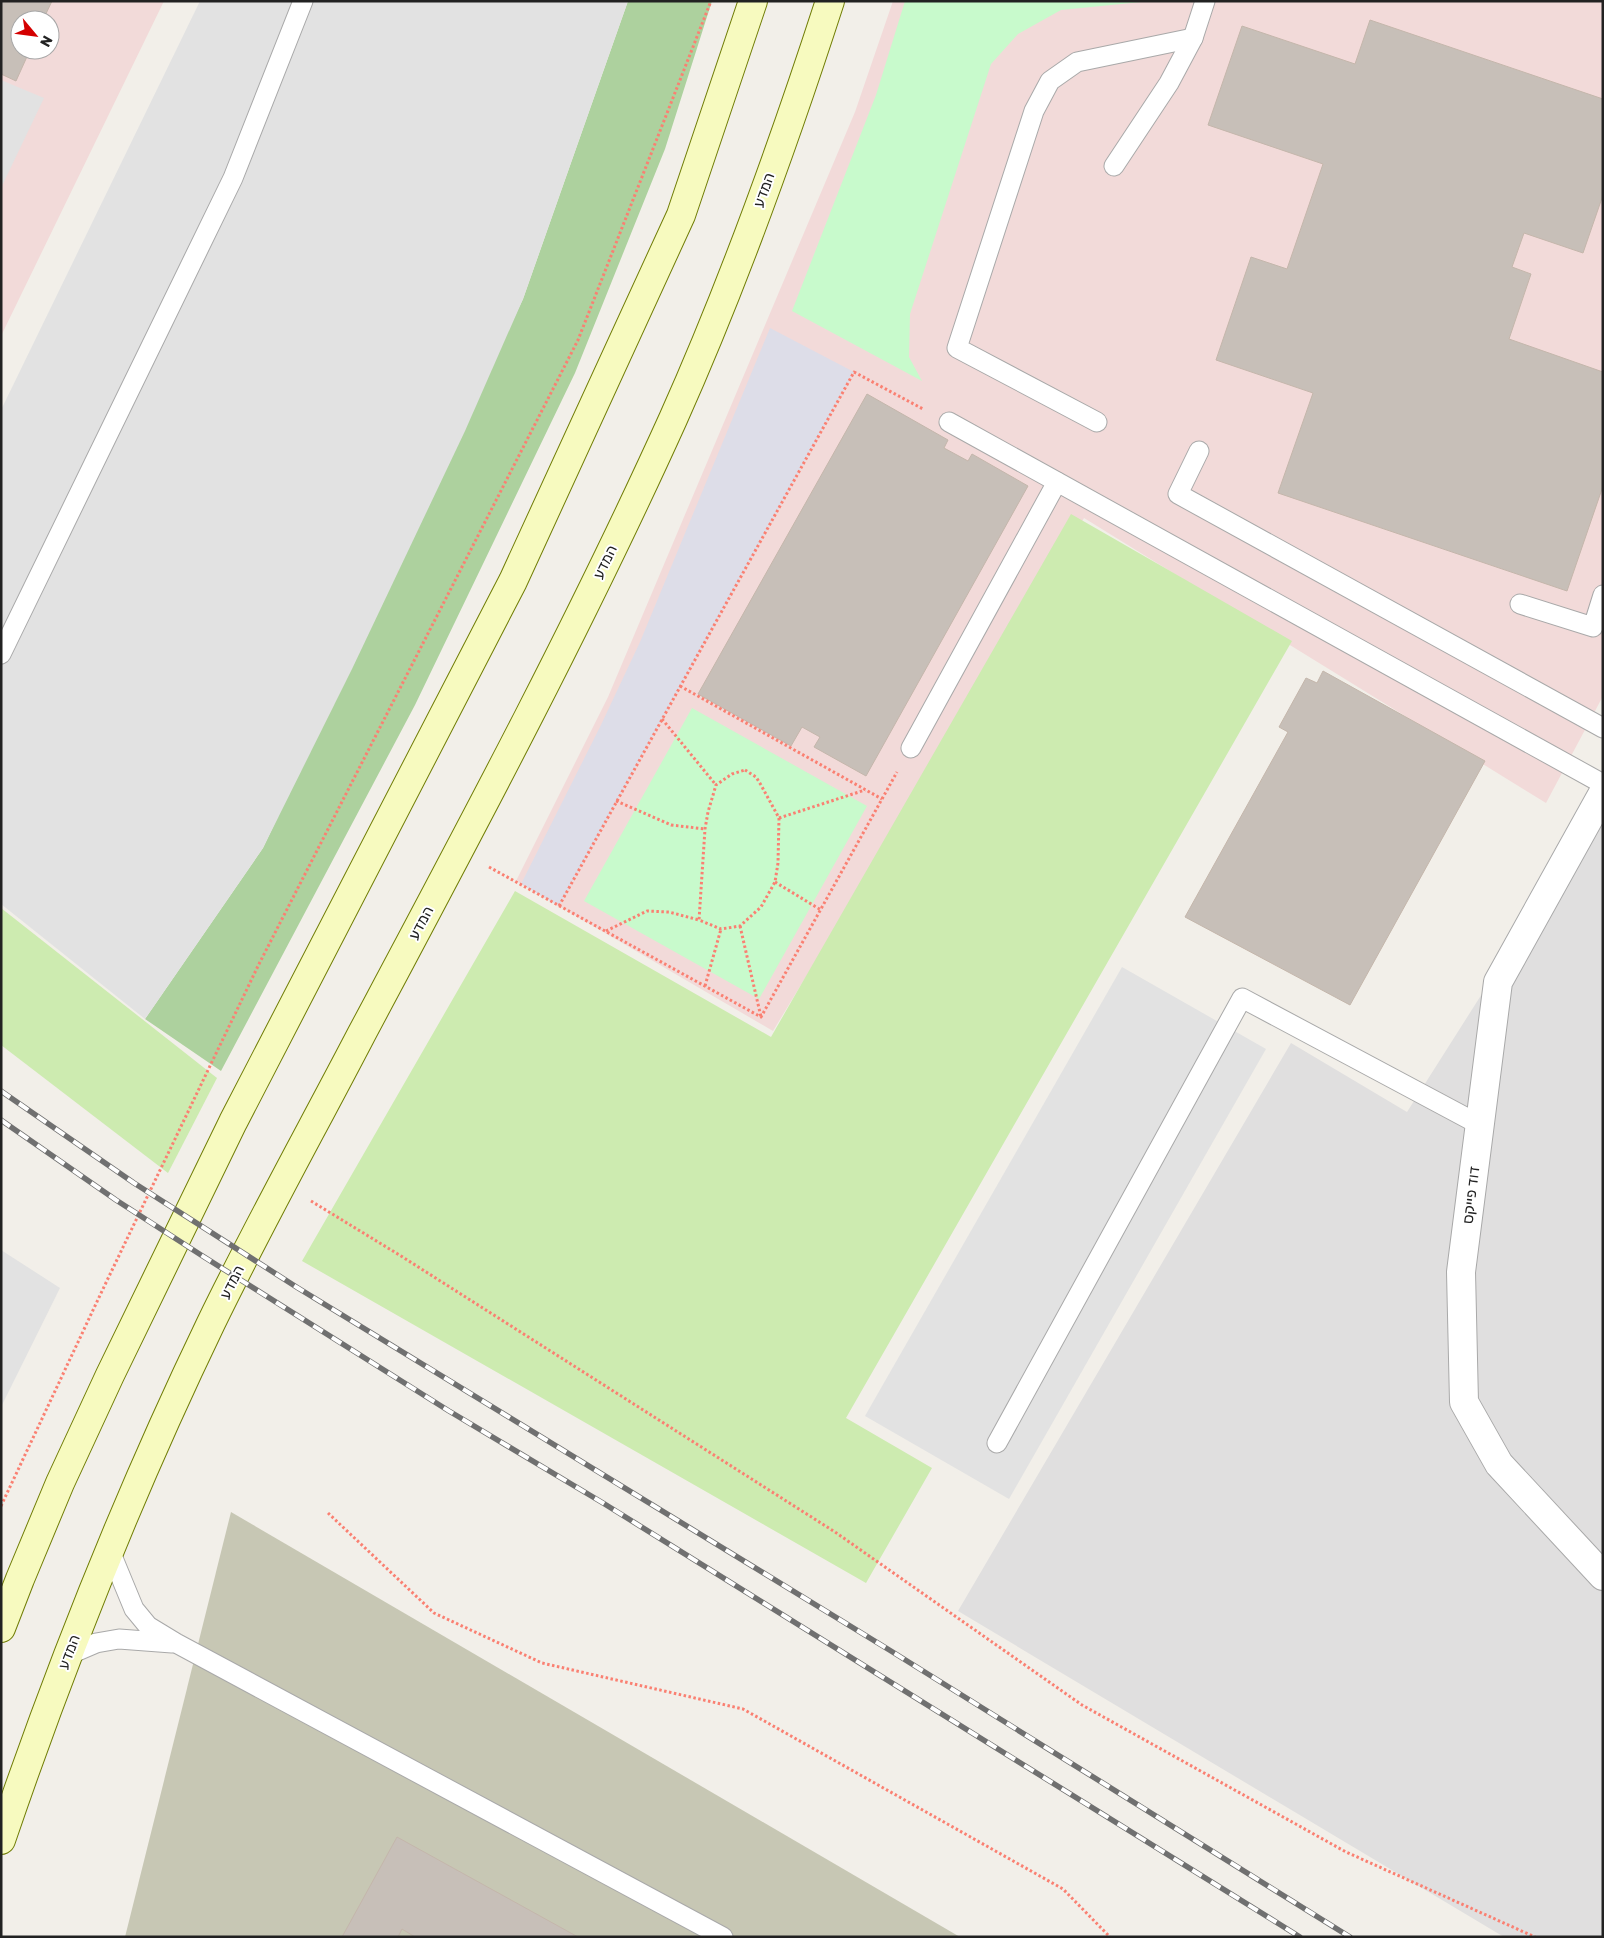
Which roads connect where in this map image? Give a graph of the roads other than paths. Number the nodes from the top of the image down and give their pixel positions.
1 (303, 1) edge
2 (752, 1) edge
3 (830, 1) edge
4 (1205, 1) edge
5 (1194, 38) junction
6 (1114, 166) dead end
7 (948, 422) road end
8 (1097, 422) dead end
9 (1199, 450) dead end
10 (1057, 482) junction
11 (1603, 595) edge
12 (1520, 604) dead end
13 (1, 654) edge
14 (1603, 728) edge
15 (911, 748) road end
16 (1603, 784) edge
17 (1603, 793) edge
18 (1480, 1124) junction
19 (996, 1443) dead end
20 (110, 1550) junction
21 (1603, 1576) edge
22 (1, 1628) edge
23 (176, 1643) junction
24 (68, 1655) junction
25 (1, 1840) edge
26 (723, 1937) edge

1 - 13 lane
2 - 22 main road
3 - 20 main road, המדע
4 - 5 lane
5 - 6 lane
5 - 8 lane
7 - 10 lane
9 - 14 lane
10 - 15 lane
10 - 16 lane
11 - 12 lane
17 - 18 street, דוד פייקס
18 - 19 lane
18 - 21 street, דוד פייקס
20 - 23 lane
20 - 24 main road, המדע
23 - 24 lane
23 - 26 lane
24 - 25 main road, המדע

